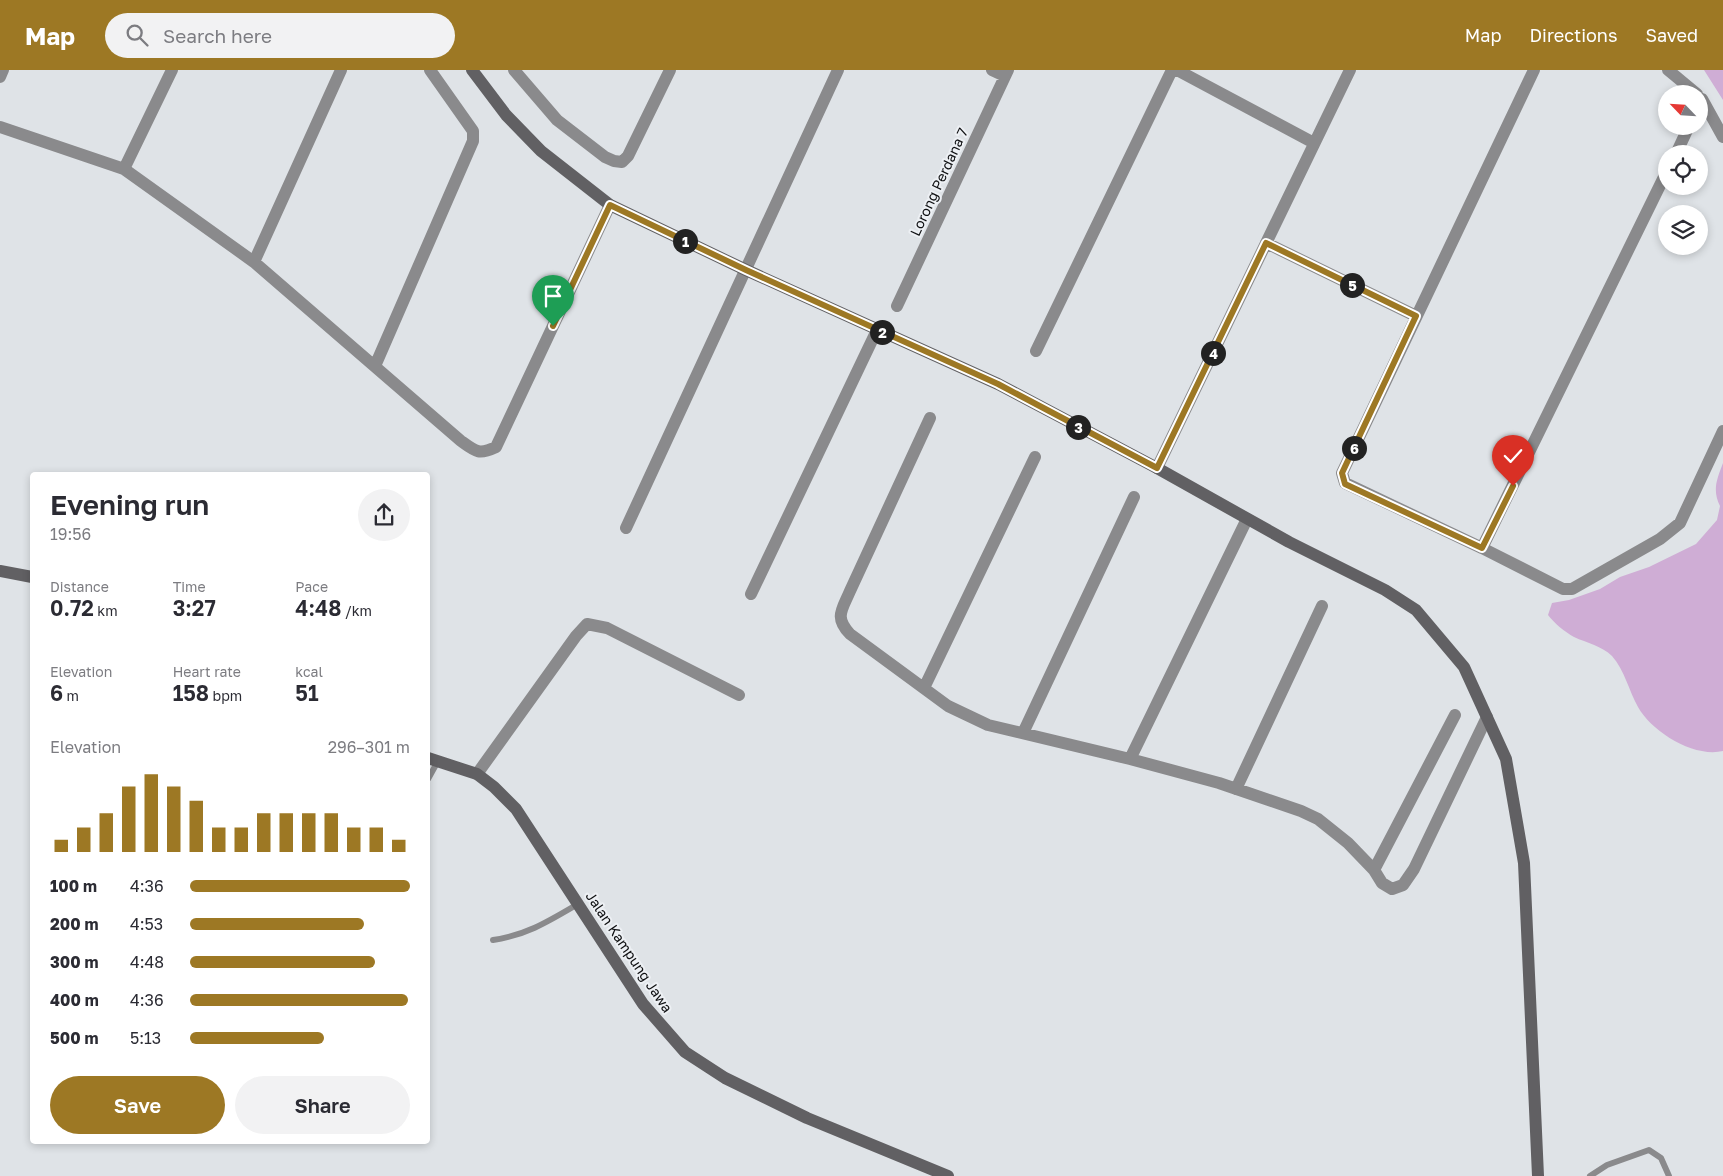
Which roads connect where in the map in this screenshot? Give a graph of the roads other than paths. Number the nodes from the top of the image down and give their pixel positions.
1 (3, 70) edge
2 (172, 70) edge
3 (341, 70) edge
4 (430, 70) edge
5 (472, 70) edge
6 (514, 70) edge
7 (670, 70) edge
8 (838, 70) edge
9 (992, 70) edge
10 (1172, 70) edge
11 (1177, 70) edge
12 (1350, 70) edge
13 (1534, 70) edge
14 (1668, 70) edge
15 (1007, 73) edge
16 (0, 77) edge
17 (1684, 85) edge
18 (1708, 114) edge
19 (0, 127) edge
20 (1723, 138) edge
21 (1314, 143) junction
22 (124, 169) junction
23 (1658, 189) edge
24 (610, 205) junction
25 (1266, 243) junction
26 (254, 262) junction
27 (746, 270) junction
28 (897, 306) dead end
29 (1416, 316) junction
30 (877, 330) junction
31 (1036, 351) dead end
32 (375, 366) junction
33 (930, 418) dead end
34 (1723, 431) edge
35 (1035, 457) dead end
36 (1157, 468) junction
37 (1134, 497) dead end
38 (1247, 519) junction
39 (626, 528) dead end
40 (1482, 548) junction
41 (0, 571) edge
42 (30, 577) edge
43 (752, 594) dead end
44 (1322, 606) dead end
45 (924, 688) junction
46 (739, 695) dead end
47 (1455, 715) dead end
48 (1487, 717) junction
49 (1024, 733) junction
50 (1130, 759) junction
51 (433, 760) edge
52 (477, 774) junction
53 (1236, 789) junction
54 (1374, 870) junction
55 (578, 904) junction
56 (493, 940) dead end
57 (948, 1176) edge
58 (1538, 1176) edge
59 (1590, 1176) edge
60 (1669, 1176) edge

1 - 16 street
2 - 22 street
3 - 26 street
4 - 32 street
5 - 24 street
6 - 7 street
8 - 27 street
9 - 15 street
10 - 31 street
11 - 21 street
12 - 21 street
13 - 29 street
14 - 17 street
15 - 28 street, Lorong Perdana 7
18 - 20 street
19 - 22 street
21 - 25 street
22 - 26 street
23 - 40 street
24 - 27 street
24 - 32 street
25 - 29 street
25 - 36 street
26 - 32 street
27 - 30 street
27 - 39 street
29 - 40 street
30 - 36 street
30 - 43 street
33 - 45 street
34 - 40 street
35 - 45 street
36 - 38 street
37 - 49 street
38 - 48 street
38 - 50 street
41 - 42 street
44 - 53 street
45 - 49 street
46 - 52 street
47 - 54 street
48 - 54 street
48 - 58 street
49 - 50 street
50 - 53 street
51 - 52 street, Jalan Kampung Jawa
52 - 55 street, Jalan Kampung Jawa
53 - 54 street
55 - 56 lane
55 - 57 street, Jalan Kampung Jawa
59 - 60 lane

